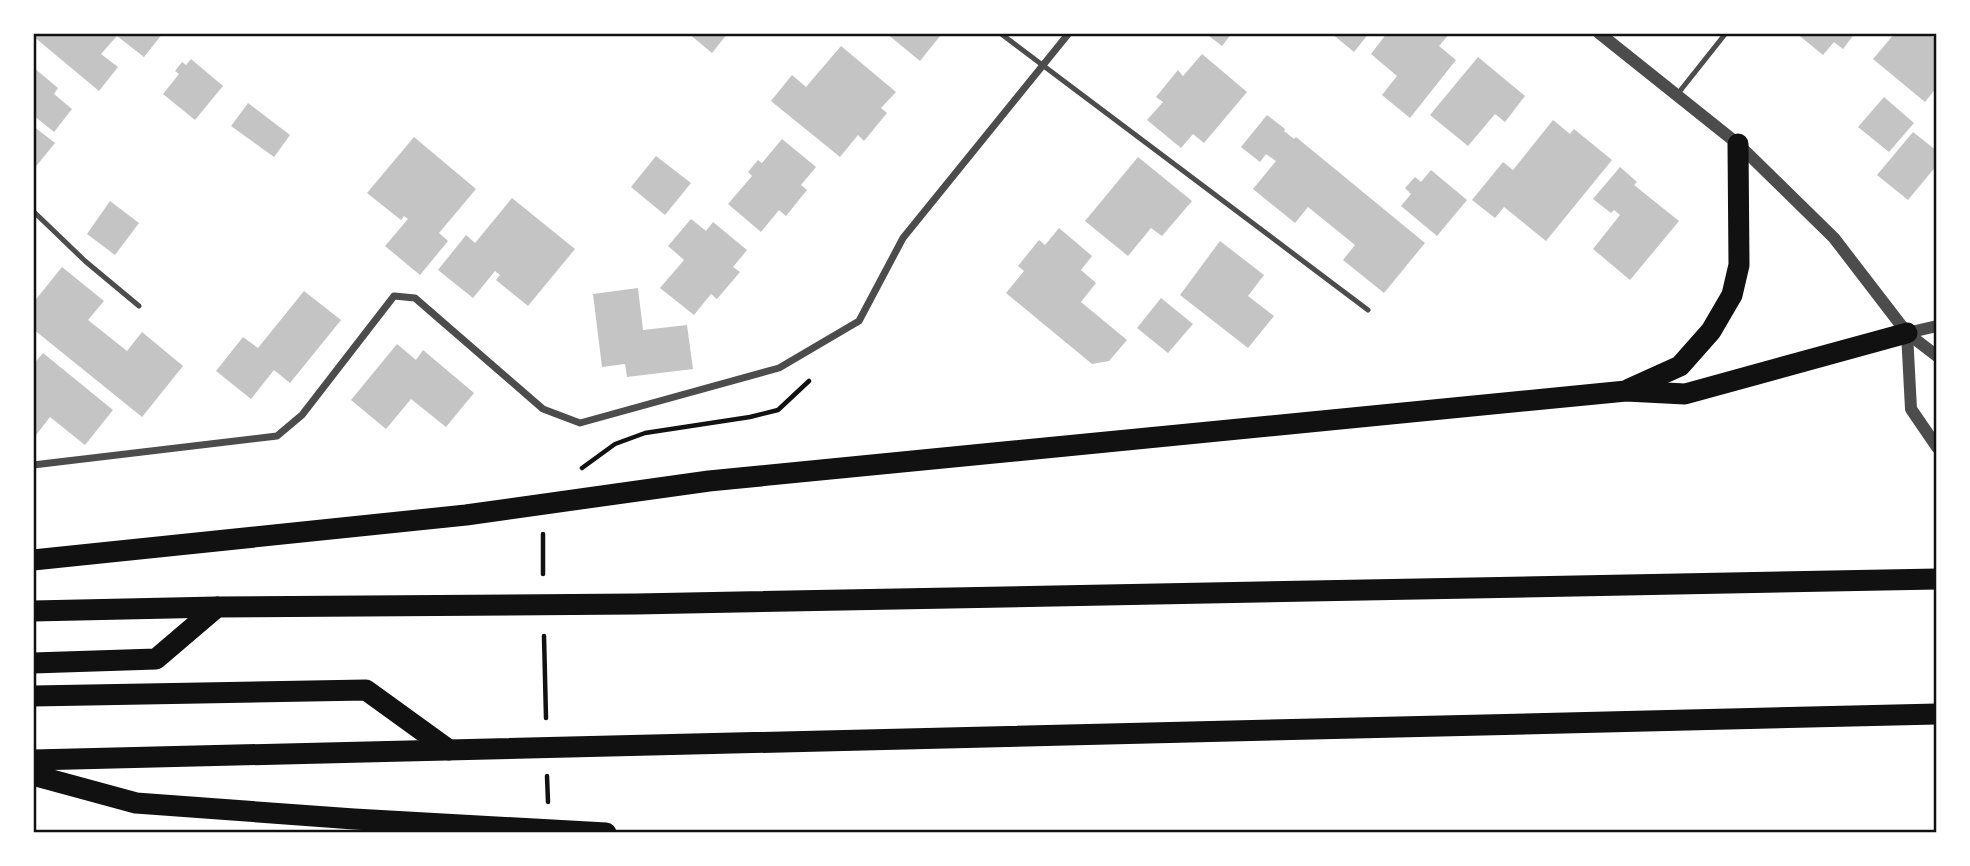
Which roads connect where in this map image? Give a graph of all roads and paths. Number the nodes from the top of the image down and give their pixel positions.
1 (1000, 33) edge
2 (1069, 33) edge
3 (1599, 33) edge
4 (1726, 33) edge
5 (1042, 67) junction
6 (1676, 96) junction
7 (1738, 144) junction
8 (33, 211) edge
9 (139, 306) dead end
10 (1368, 310) dead end
11 (1937, 326) edge
12 (1907, 333) junction
13 (1937, 356) edge
14 (1626, 391) junction
15 (778, 410) dead end
16 (1937, 447) edge
17 (33, 465) edge
18 (573, 477) dead end
19 (545, 526) dead end
20 (33, 559) edge
21 (1937, 579) edge
22 (543, 582) dead end
23 (217, 607) junction
24 (33, 611) edge
25 (544, 623) dead end
26 (33, 663) edge
27 (33, 696) edge
28 (1937, 715) edge
29 (546, 732) dead end
30 (449, 750) junction
31 (33, 760) edge
32 (547, 772) dead end
33 (33, 775) edge
34 (548, 813) dead end
35 (606, 833) edge

1 - 5 lane
2 - 5 street
3 - 6 street
4 - 6 lane
5 - 10 lane
5 - 17 street
6 - 7 street
7 - 12 street
7 - 14 highway
8 - 9 lane
11 - 12 street
12 - 13 street
12 - 14 highway
12 - 16 street
14 - 20 highway
15 - 18 path
19 - 22 path
21 - 23 highway
23 - 24 highway
23 - 26 highway
25 - 29 path
27 - 30 highway
28 - 30 highway
30 - 31 highway
32 - 34 path
33 - 35 highway

